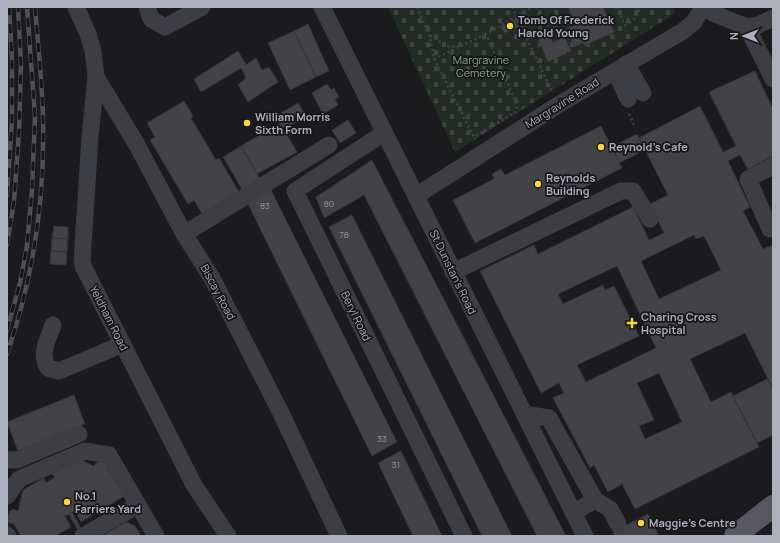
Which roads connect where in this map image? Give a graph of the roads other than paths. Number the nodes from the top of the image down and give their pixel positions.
1 (76, 7) edge
2 (147, 7) edge
3 (202, 7) edge
4 (322, 7) edge
5 (703, 8) edge
6 (773, 18) edge
7 (747, 27) junction
8 (621, 67) junction
9 (96, 77) junction
10 (773, 79) edge
11 (633, 102) road end
12 (384, 133) junction
13 (329, 145) dead end
14 (773, 166) edge
15 (416, 196) junction
16 (650, 219) dead end
17 (773, 228) edge
18 (184, 234) junction
19 (453, 272) junction
20 (53, 325) dead end
21 (123, 344) junction
22 (524, 414) junction
23 (79, 434) dead end
24 (7, 460) edge
25 (7, 496) edge
26 (596, 500) junction
27 (138, 505) junction
28 (773, 506) edge
29 (573, 513) junction
30 (618, 524) dead end
31 (83, 536) edge
32 (156, 536) edge
33 (228, 536) edge
34 (339, 536) edge
35 (464, 536) edge
36 (585, 536) edge
37 (735, 536) edge

1 - 9 street, Biscay Road
2 - 3 street
4 - 12 street, St Dunstan's Road
5 - 7 street
5 - 8 street, Margravine Road
6 - 7 street
7 - 10 street
8 - 11 street
8 - 15 street, Margravine Road
9 - 18 street, Biscay Road
9 - 21 street, Yeldham Road
12 - 15 street, St Dunstan's Road
12 - 35 street, Beryl Road
13 - 18 street
14 - 17 street
15 - 19 street, St Dunstan's Road
16 - 19 street
18 - 34 street, Biscay Road
19 - 22 street, St Dunstan's Road
20 - 21 street
21 - 33 street, Yeldham Road
22 - 26 street
22 - 29 street, St Dunstan's Road
23 - 24 street
25 - 27 street
26 - 29 street
26 - 30 street
27 - 31 street
27 - 32 street
28 - 37 main road
29 - 36 street, St Dunstan's Road

